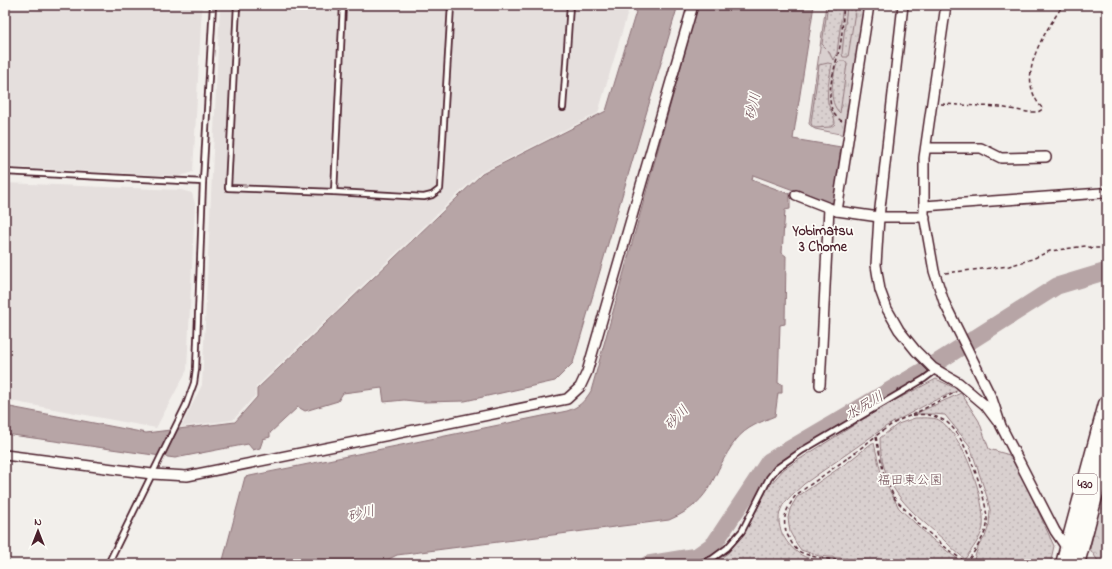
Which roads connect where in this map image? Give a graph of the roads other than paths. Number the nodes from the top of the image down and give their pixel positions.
1 (213, 5) edge
2 (237, 5) edge
3 (342, 5) edge
4 (451, 5) edge
5 (570, 5) edge
6 (693, 5) edge
7 (868, 5) edge
8 (903, 5) edge
9 (946, 5) edge
10 (564, 108) dead end
11 (926, 148) junction
12 (1046, 157) dead end
13 (5, 172) edge
14 (203, 182) junction
15 (334, 192) junction
16 (1101, 193) dead end
17 (796, 195) dead end
18 (924, 206) junction
19 (833, 210) junction
20 (879, 217) junction
21 (925, 217) junction
22 (932, 367) junction
23 (820, 385) dead end
24 (1107, 404) edge
25 (1001, 426) junction
26 (1107, 448) edge
27 (5, 455) edge
28 (153, 471) junction
29 (1071, 561) edge
30 (108, 564) edge
31 (699, 564) edge

1 - 14 lane
2 - 15 lane
3 - 15 lane
4 - 15 lane
5 - 10 lane
6 - 28 street
7 - 19 street
8 - 20 street
9 - 11 street
11 - 12 street
11 - 18 street
13 - 14 lane
14 - 28 lane
16 - 18 street
17 - 19 street
18 - 21 street
19 - 20 street
19 - 23 street
20 - 21 street
20 - 22 street
21 - 25 street
22 - 25 street
22 - 31 lane
24 - 29 highway, 430
25 - 29 street
26 - 29 highway, 430
27 - 28 street
28 - 30 lane

